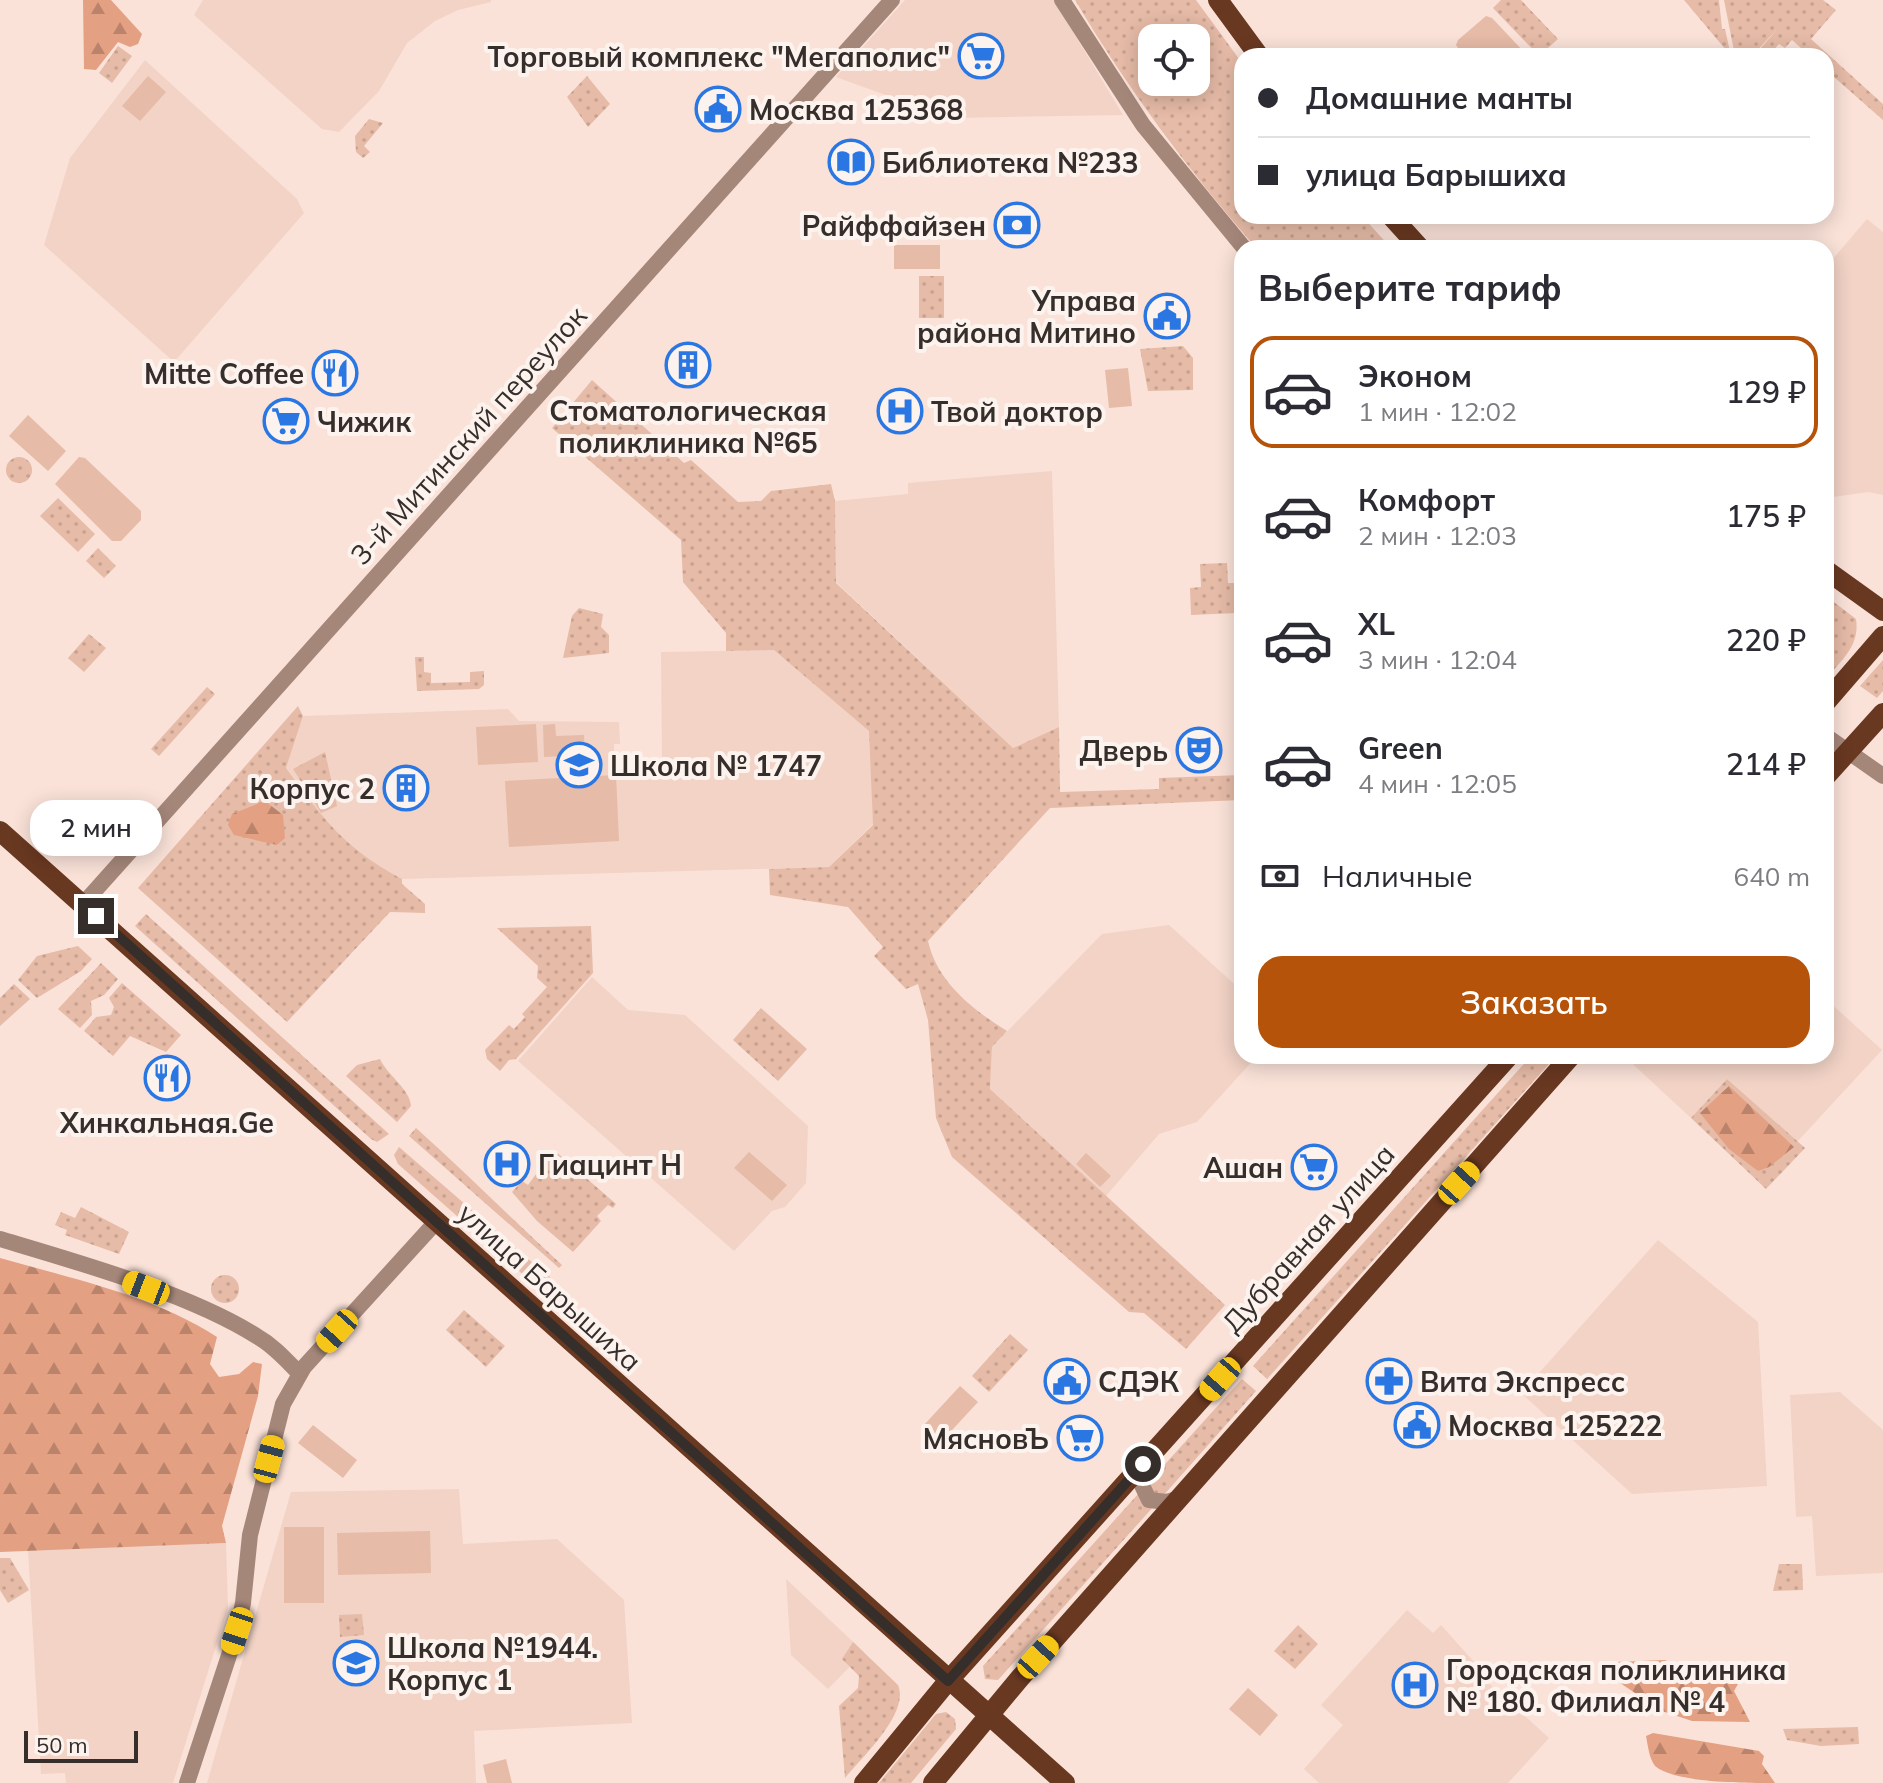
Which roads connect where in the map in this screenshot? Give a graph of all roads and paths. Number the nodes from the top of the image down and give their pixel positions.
1 (892, 0) edge
2 (1062, 0) edge
3 (1218, 0) edge
4 (1253, 48) edge
5 (1398, 224) edge
6 (1237, 240) edge
7 (1413, 240) edge
8 (1834, 576) edge
9 (1883, 611) edge
10 (1883, 636) edge
11 (1834, 693) edge
12 (1883, 713) edge
13 (1834, 742) edge
14 (1849, 752) junction
15 (1834, 768) edge
16 (1883, 776) edge
17 (0, 831) edge
18 (83, 904) junction
19 (1502, 1064) edge
20 (1564, 1064) edge
21 (436, 1222) junction
22 (0, 1239) edge
23 (299, 1373) junction
24 (1143, 1464) junction
25 (1180, 1498) junction
26 (948, 1681) junction
27 (989, 1715) junction
28 (187, 1783) edge
29 (864, 1783) edge
30 (933, 1783) edge
31 (1065, 1783) edge

1 - 18 street, 3-й Митинский переулок
2 - 6 street
3 - 4 main road
5 - 7 main road
8 - 9 main road
10 - 11 main road
12 - 14 main road
13 - 14 street
14 - 15 main road
14 - 16 street
17 - 18 main road, улица Барышиха
18 - 21 main road, улица Барышиха
19 - 24 main road, Дубравная улица
20 - 25 main road
21 - 23 street
21 - 26 main road, улица Барышиха
22 - 23 street
23 - 28 street
24 - 25 street
24 - 26 main road, Дубравная улица
25 - 27 main road
26 - 27 main road, улица Барышиха
26 - 29 main road, Дубравная улица
27 - 30 main road
27 - 31 main road, улица Барышиха

